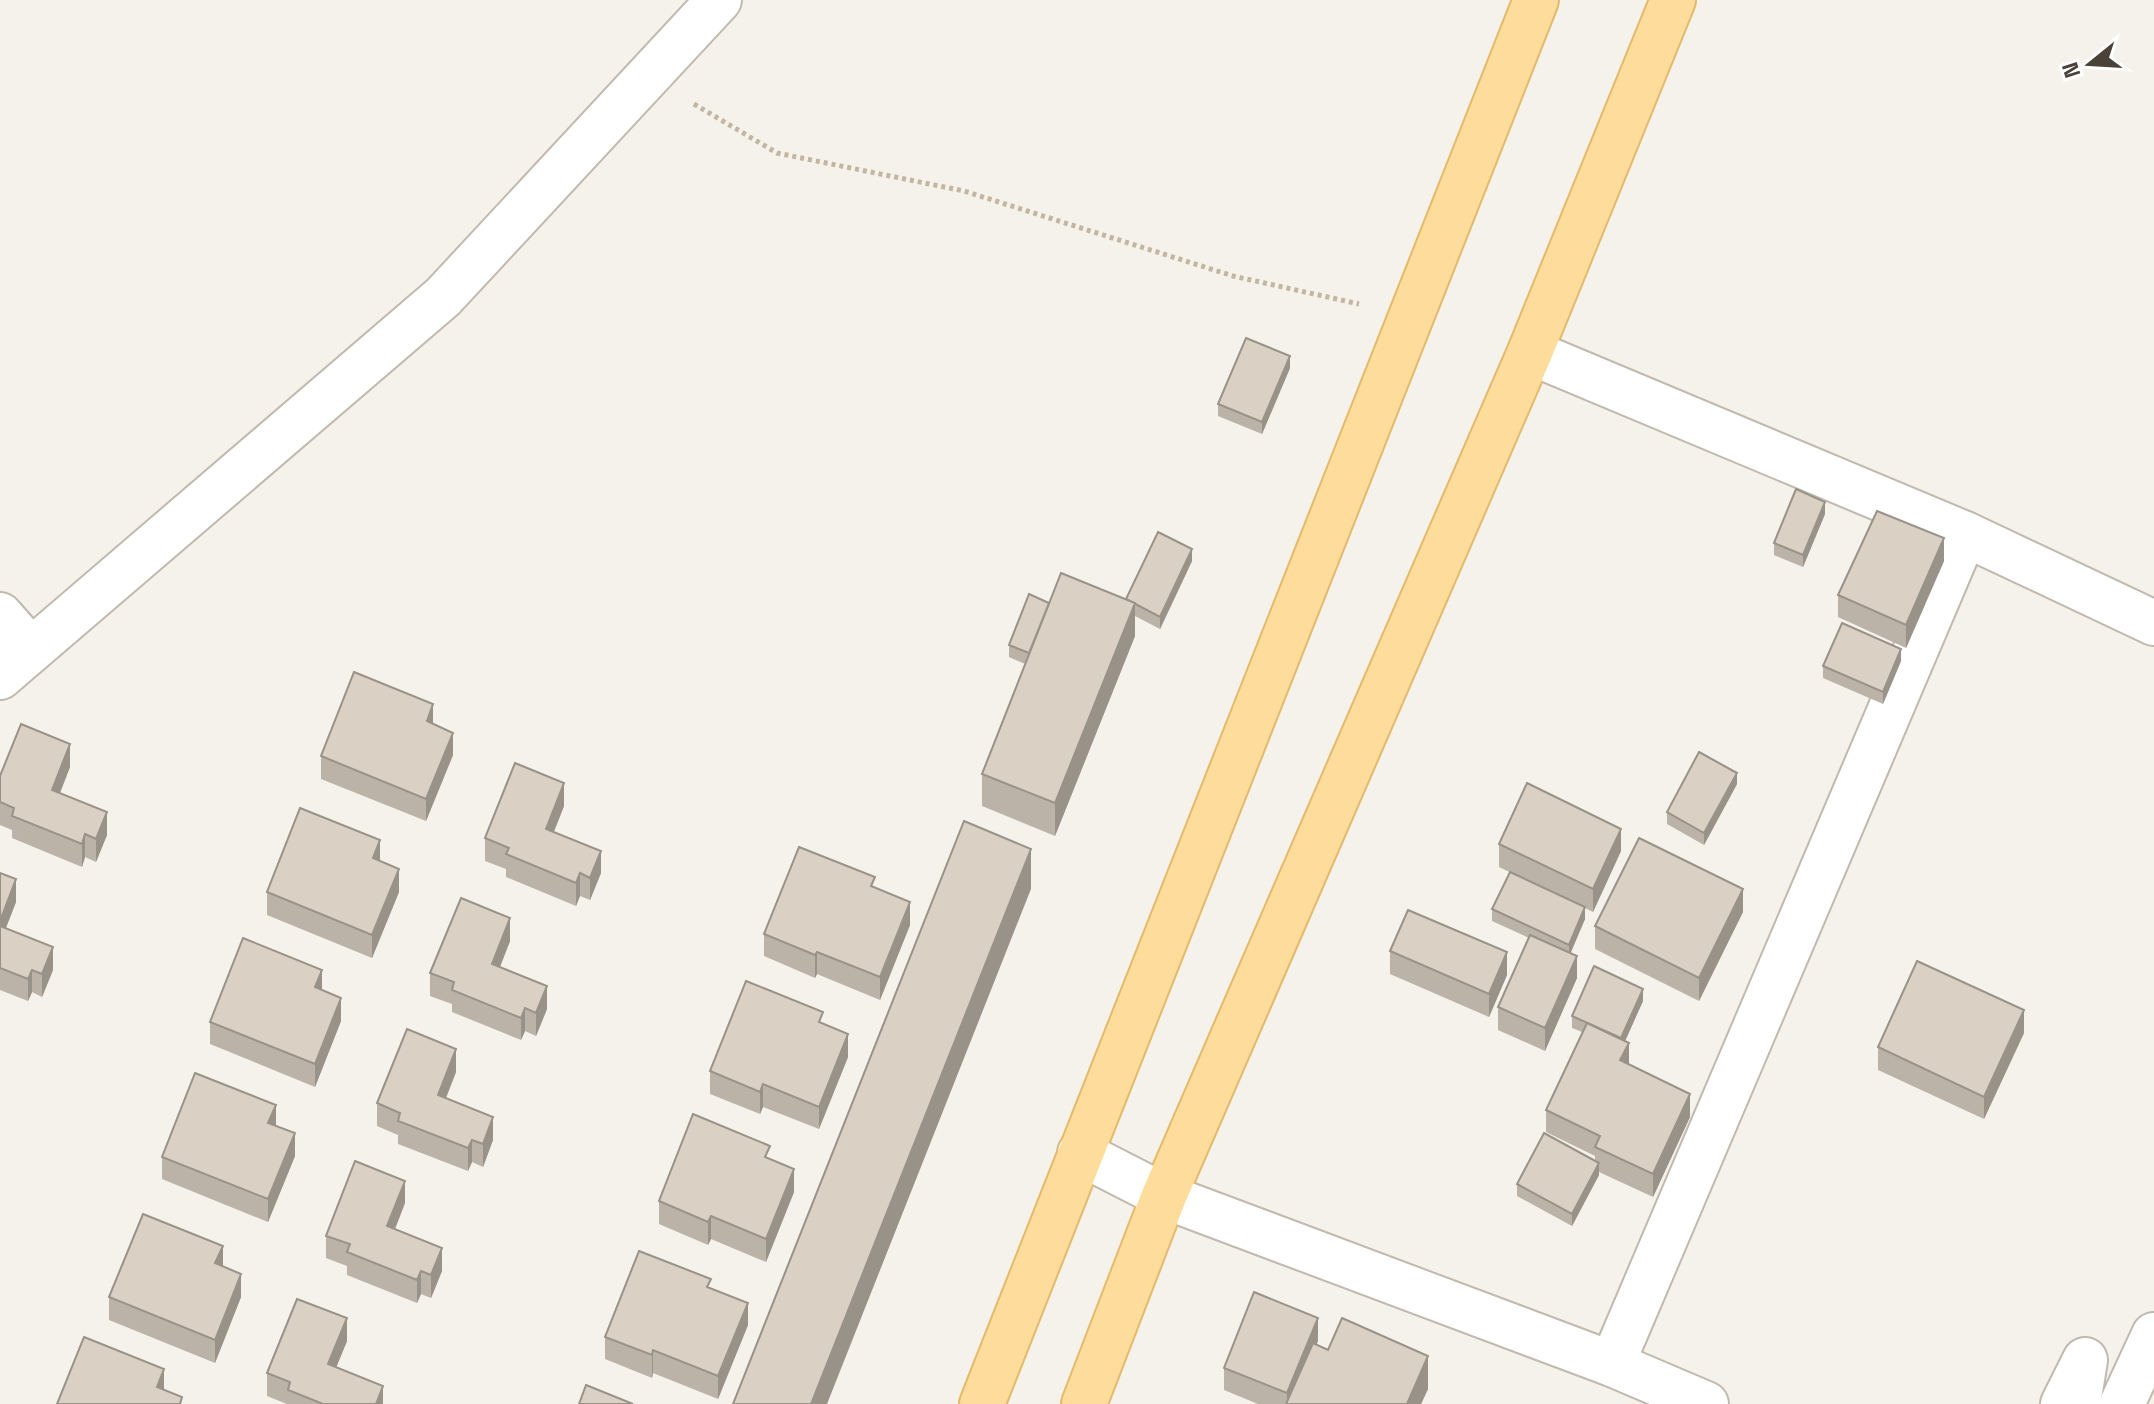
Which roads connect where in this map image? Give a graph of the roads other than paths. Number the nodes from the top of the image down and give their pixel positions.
1 (719, 0) edge
2 (1536, 0) edge
3 (1673, 0) edge
4 (1530, 352) junction
5 (1965, 534) junction
6 (0, 615) edge
7 (2154, 623) edge
8 (15, 663) edge
9 (1080, 1153) junction
10 (1164, 1196) junction
11 (2154, 1335) edge
12 (1612, 1364) junction
13 (982, 1404) edge
14 (1084, 1404) edge
15 (1706, 1404) edge
16 (2063, 1404) edge
17 (2078, 1404) edge
18 (2122, 1404) edge

1 - 8 street
2 - 9 main road
3 - 4 main road
4 - 5 street
4 - 10 main road
5 - 7 street
5 - 12 street
6 - 8 street
9 - 10 street
9 - 13 main road
10 - 12 street
10 - 14 main road
11 - 18 street
12 - 15 street
16 - 17 street

